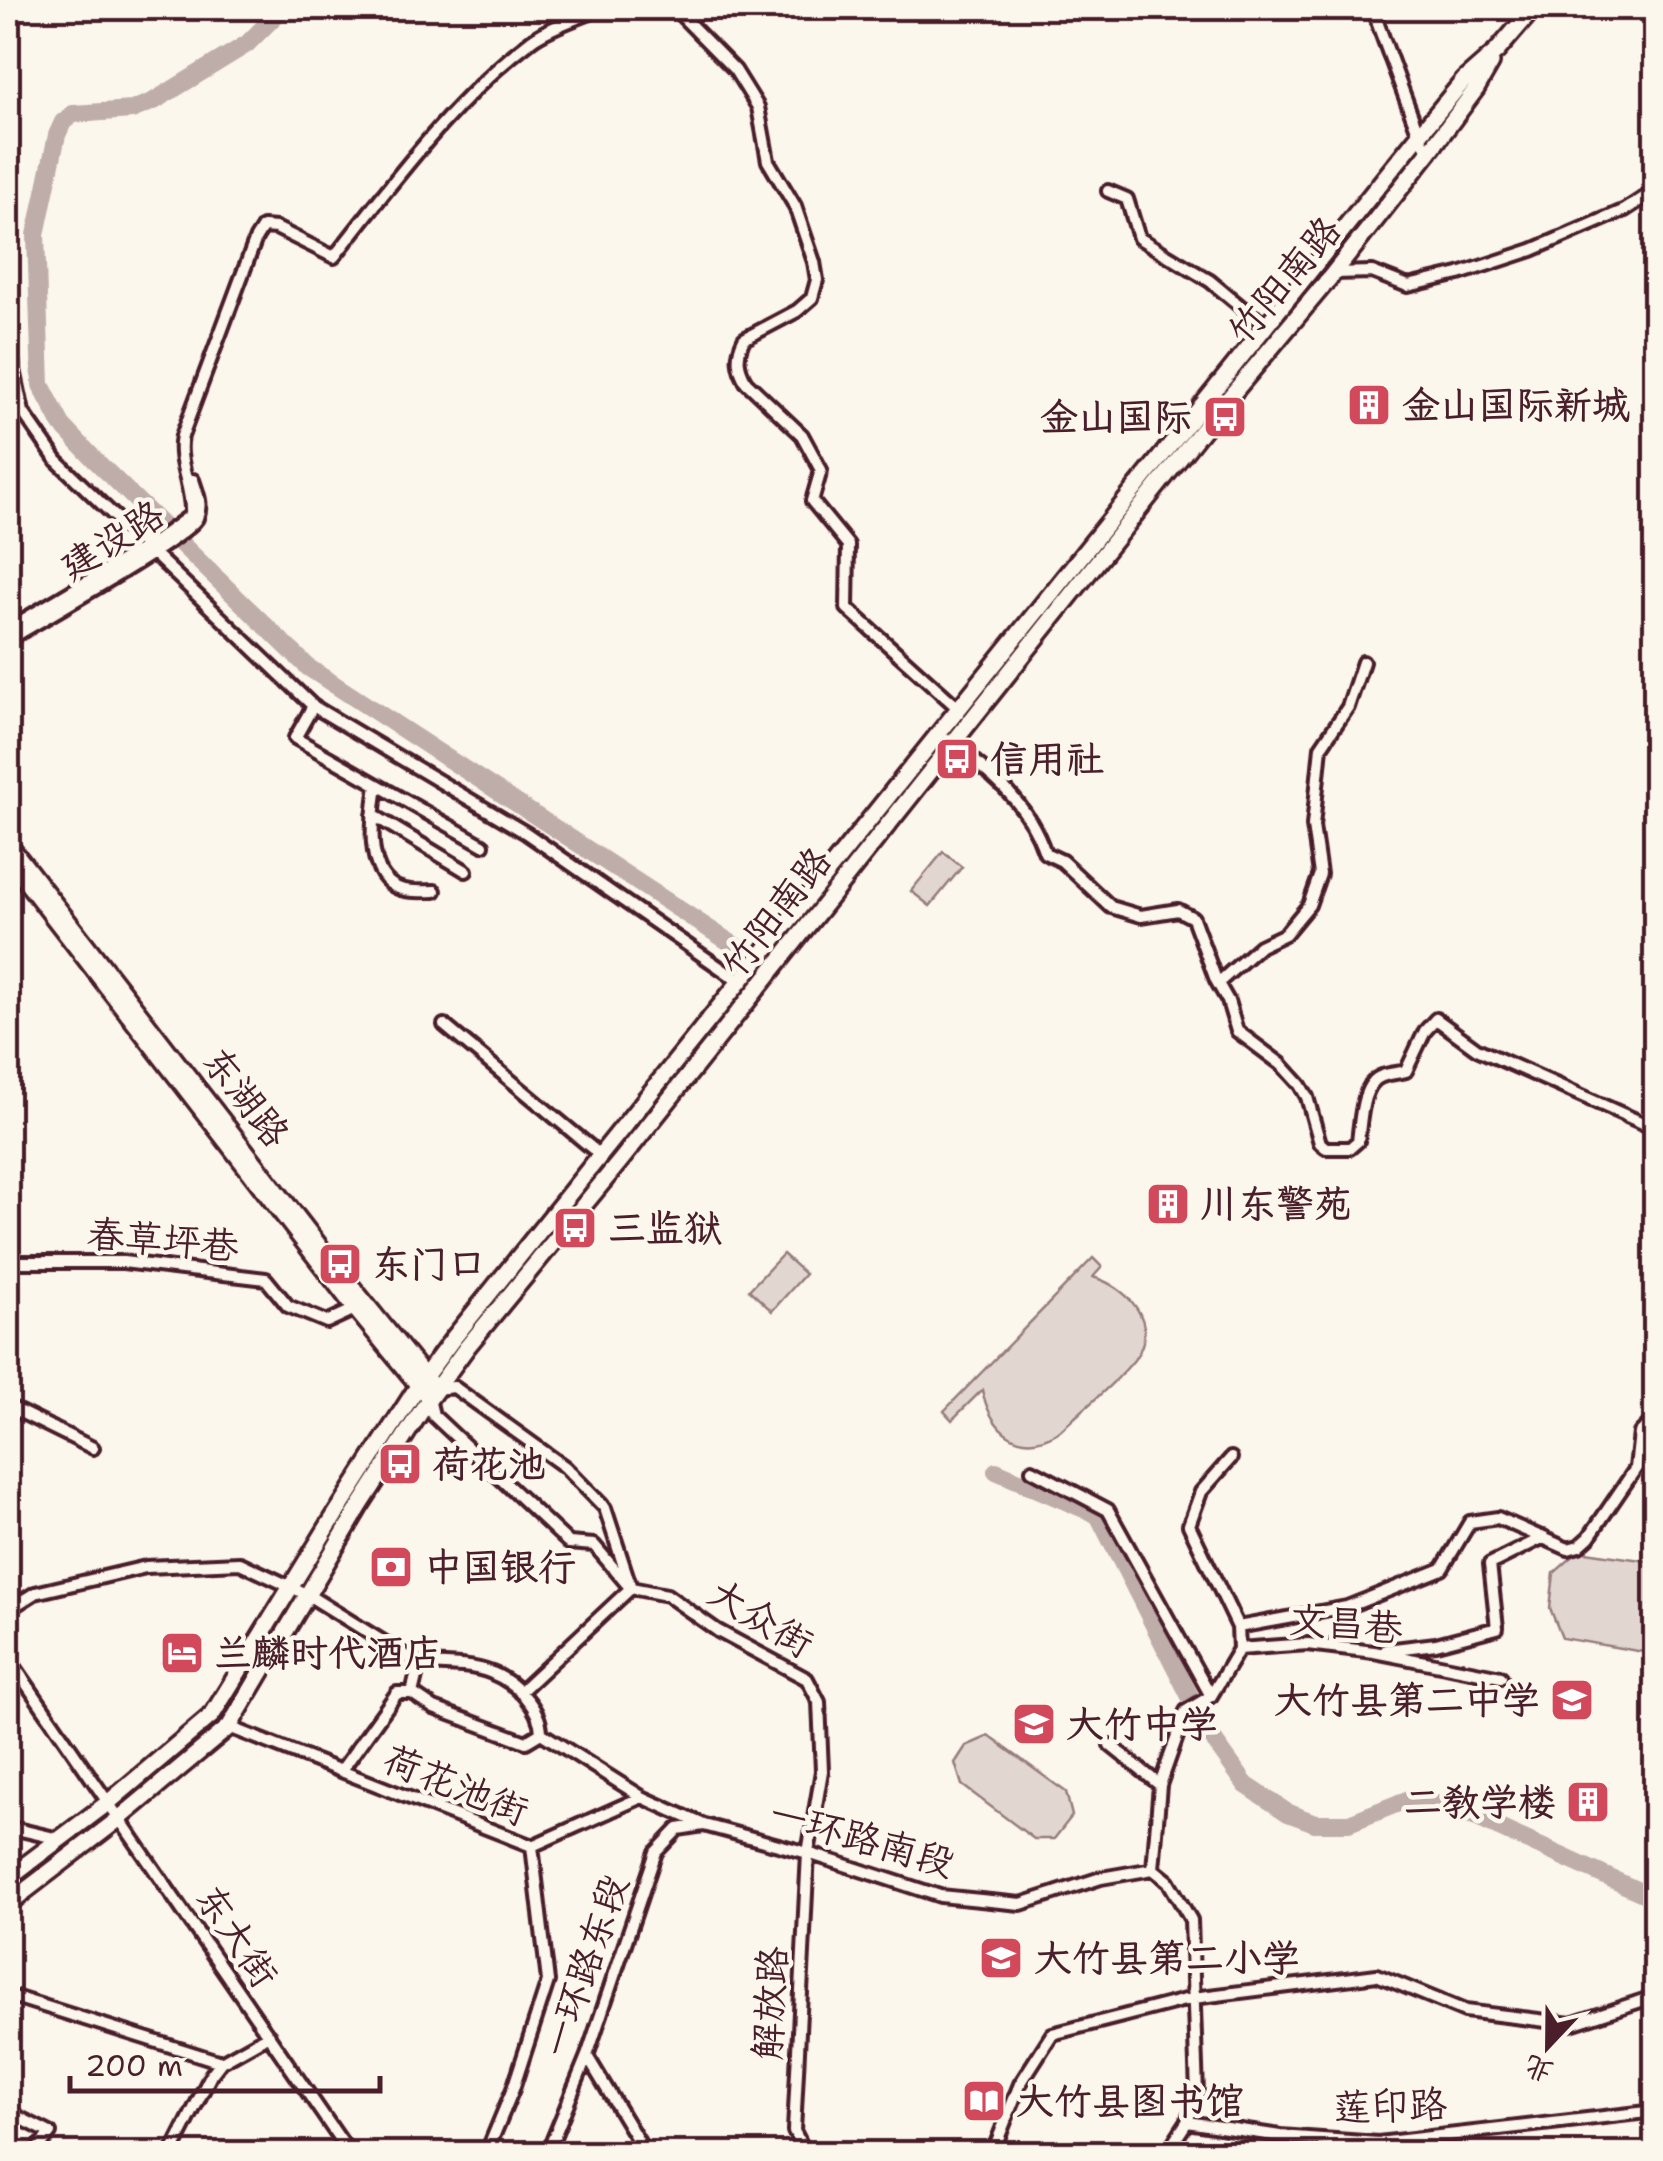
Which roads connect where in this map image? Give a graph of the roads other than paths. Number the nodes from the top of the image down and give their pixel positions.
1 (602, 8) edge
2 (674, 8) edge
3 (1372, 8) edge
4 (1534, 8) edge
5 (1497, 51) junction
6 (1419, 135) junction
7 (1429, 152) junction
8 (1656, 190) edge
9 (1108, 191) dead end
10 (8, 235) edge
11 (1333, 274) junction
12 (1267, 322) junction
13 (1280, 335) junction
14 (148, 550) junction
15 (8, 630) edge
16 (8, 640) edge
17 (1364, 662) dead end
18 (312, 706) junction
19 (957, 708) junction
20 (938, 732) junction
21 (952, 743) junction
22 (377, 785) junction
23 (373, 814) junction
24 (483, 845) dead end
25 (8, 849) edge
26 (466, 871) dead end
27 (435, 892) dead end
28 (739, 981) junction
29 (1218, 983) junction
30 (444, 1025) dead end
31 (1656, 1129) edge
32 (600, 1154) junction
33 (8, 1262) edge
34 (355, 1309) junction
35 (427, 1388) junction
36 (8, 1406) edge
37 (1656, 1417) edge
38 (93, 1448) dead end
39 (1231, 1458) dead end
40 (1032, 1470) dead end
41 (1544, 1537) junction
42 (290, 1586) junction
43 (631, 1588) junction
44 (308, 1595) junction
45 (8, 1610) edge
46 (1238, 1627) junction
47 (1239, 1649) junction
48 (1374, 1652) junction
49 (8, 1657) edge
50 (419, 1664) junction
51 (1502, 1677) dead end
52 (520, 1692) junction
53 (412, 1693) junction
54 (1211, 1696) junction
55 (230, 1727) junction
56 (541, 1732) junction
57 (1110, 1745) dead end
58 (341, 1771) junction
59 (1160, 1786) junction
60 (642, 1797) junction
61 (109, 1802) junction
62 (120, 1818) junction
63 (704, 1825) junction
64 (8, 1827) edge
65 (58, 1839) junction
66 (532, 1846) junction
67 (808, 1853) junction
68 (1153, 1870) junction
69 (8, 1878) edge
70 (8, 1904) edge
71 (1656, 1996) edge
72 (1194, 1998) junction
73 (8, 1999) edge
74 (268, 2035) junction
75 (587, 2056) junction
76 (221, 2062) junction
77 (1656, 2110) edge
78 (8, 2112) edge
79 (1187, 2122) junction
80 (1409, 2140) junction
81 (36, 2153) edge
82 (171, 2154) edge
83 (350, 2154) edge
84 (486, 2154) edge
85 (546, 2154) edge
86 (646, 2154) edge
87 (806, 2154) edge
88 (992, 2154) edge
89 (1166, 2154) edge
90 (1409, 2154) edge

1 - 14 street, 建设路
2 - 19 street
3 - 6 street
4 - 5 highway, 竹阳南路
5 - 6 highway, 竹阳南路
5 - 7 highway, 竹阳南路
6 - 7 street
6 - 12 highway, 竹阳南路
7 - 11 highway, 竹阳南路
8 - 11 street
9 - 12 street
10 - 14 street
11 - 13 highway, 竹阳南路
12 - 13 street
12 - 19 highway, 竹阳南路
13 - 21 highway, 竹阳南路
14 - 15 street, 建设路
14 - 16 street, 建设路
14 - 18 street
17 - 29 street
18 - 22 street
18 - 28 street
19 - 20 highway, 竹阳南路
20 - 21 street
20 - 28 highway, 竹阳南路
21 - 29 street
21 - 35 highway, 竹阳南路
22 - 23 street
22 - 24 street
23 - 26 street
23 - 27 street
25 - 34 main road, 东湖路
25 - 35 main road, 东湖路
28 - 32 highway, 竹阳南路
29 - 31 street
30 - 32 street
32 - 35 highway, 竹阳南路
33 - 34 street, 春草坪巷
34 - 35 main road, 东湖路
35 - 42 highway, 竹阳南路
35 - 43 street
35 - 43 street
35 - 44 highway, 竹阳南路
36 - 38 street
37 - 41 street
39 - 46 street
40 - 54 street
41 - 46 street
41 - 48 street
42 - 44 street
42 - 45 street
42 - 61 highway, 竹阳南路
43 - 52 street
43 - 67 street, 大众街
44 - 50 street
44 - 55 highway, 竹阳南路
46 - 47 street
47 - 48 street, 文昌巷
47 - 54 street, 文昌巷
48 - 51 street, 文昌巷
49 - 61 street, 东大街
50 - 52 street
50 - 53 street
52 - 56 street
53 - 56 street
53 - 58 street
54 - 59 street
55 - 58 street, 荷花池街
55 - 62 highway, 竹阳南路
56 - 60 street, 一环路南段
57 - 59 street
58 - 66 street, 荷花池街
59 - 68 street
60 - 63 street, 一环路南段
60 - 66 street
61 - 62 street, 东大街
61 - 65 highway, 竹阳南路
62 - 70 highway, 竹阳南路
62 - 74 street, 东大街
63 - 67 street, 一环路南段
63 - 75 street, 一环路东段
64 - 65 street
65 - 69 highway, 竹阳南路
66 - 84 street, 荷花池街
67 - 68 street, 一环路南段
67 - 87 street, 解放路
68 - 72 street
71 - 72 street
72 - 79 street
72 - 88 street
73 - 76 street
74 - 76 street
74 - 83 street, 东大街
75 - 85 street, 一环路东段
75 - 86 street
76 - 82 street
77 - 80 street, 莲印路
78 - 81 street
79 - 80 street, 莲印路
79 - 89 street
80 - 90 street

